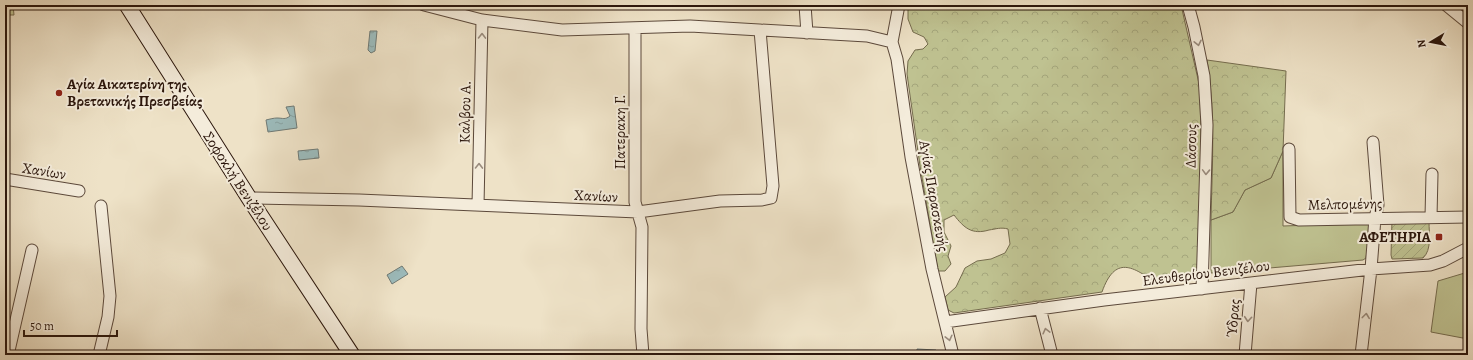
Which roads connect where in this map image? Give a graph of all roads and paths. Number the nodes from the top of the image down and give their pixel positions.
1 (127, 5) edge
2 (424, 5) edge
3 (805, 5) edge
4 (899, 5) edge
5 (1188, 5) edge
6 (1446, 5) edge
7 (482, 20) junction
8 (1468, 23) edge
9 (635, 28) junction
10 (760, 30) junction
11 (807, 33) junction
12 (892, 42) junction
13 (1372, 142) dead end
14 (1289, 149) dead end
15 (1432, 174) dead end
16 (5, 179) edge
17 (79, 192) dead end
18 (249, 198) junction
19 (478, 205) junction
20 (101, 206) dead end
21 (638, 212) junction
22 (1432, 217) junction
23 (1468, 217) edge
24 (1375, 218) junction
25 (1468, 248) edge
26 (32, 250) dead end
27 (1371, 269) junction
28 (1251, 283) junction
29 (1202, 289) junction
30 (1040, 308) junction
31 (944, 322) junction
32 (8, 355) edge
33 (99, 355) edge
34 (352, 355) edge
35 (643, 355) edge
36 (953, 355) edge
37 (1052, 355) edge
38 (1245, 355) edge
39 (1361, 355) edge

1 - 18 main road, Σοφοκλή Βενιζέλου
2 - 7 street
3 - 11 street
4 - 12 street
5 -> 29 street, Δάσους
6 - 8 street
7 - 9 street
19 -> 7 street, Καλβου Α.
9 - 10 street
9 - 21 street, Πατερακη Γ.
10 - 11 street
10 - 21 street, Χανίων
11 - 12 street
12 - 31 street, Αγίας Παρασκευής
13 - 24 street
14 - 24 street, Μελπομένης
15 - 22 street
16 - 17 street, Χανίων
18 - 19 street, Χανίων
18 - 34 main road, Σοφοκλή Βενιζέλου
19 - 21 street, Χανίων
20 - 33 street
21 - 35 street, Πατερακη Γ.
22 - 23 street, Μελπομένης
22 - 24 street, Μελπομένης
24 - 27 street
25 - 27 street, Ελευθερίου Βενιζέλου
26 - 32 street
27 - 28 street, Ελευθερίου Βενιζέλου
39 -> 27 street
28 - 29 street, Ελευθερίου Βενιζέλου
28 -> 38 street, Ύδρας
29 - 30 street, Ελευθερίου Βενιζέλου
30 - 31 street, Ελευθερίου Βενιζέλου
37 -> 30 street
31 -> 36 street, Αγίας Παρασκευής

